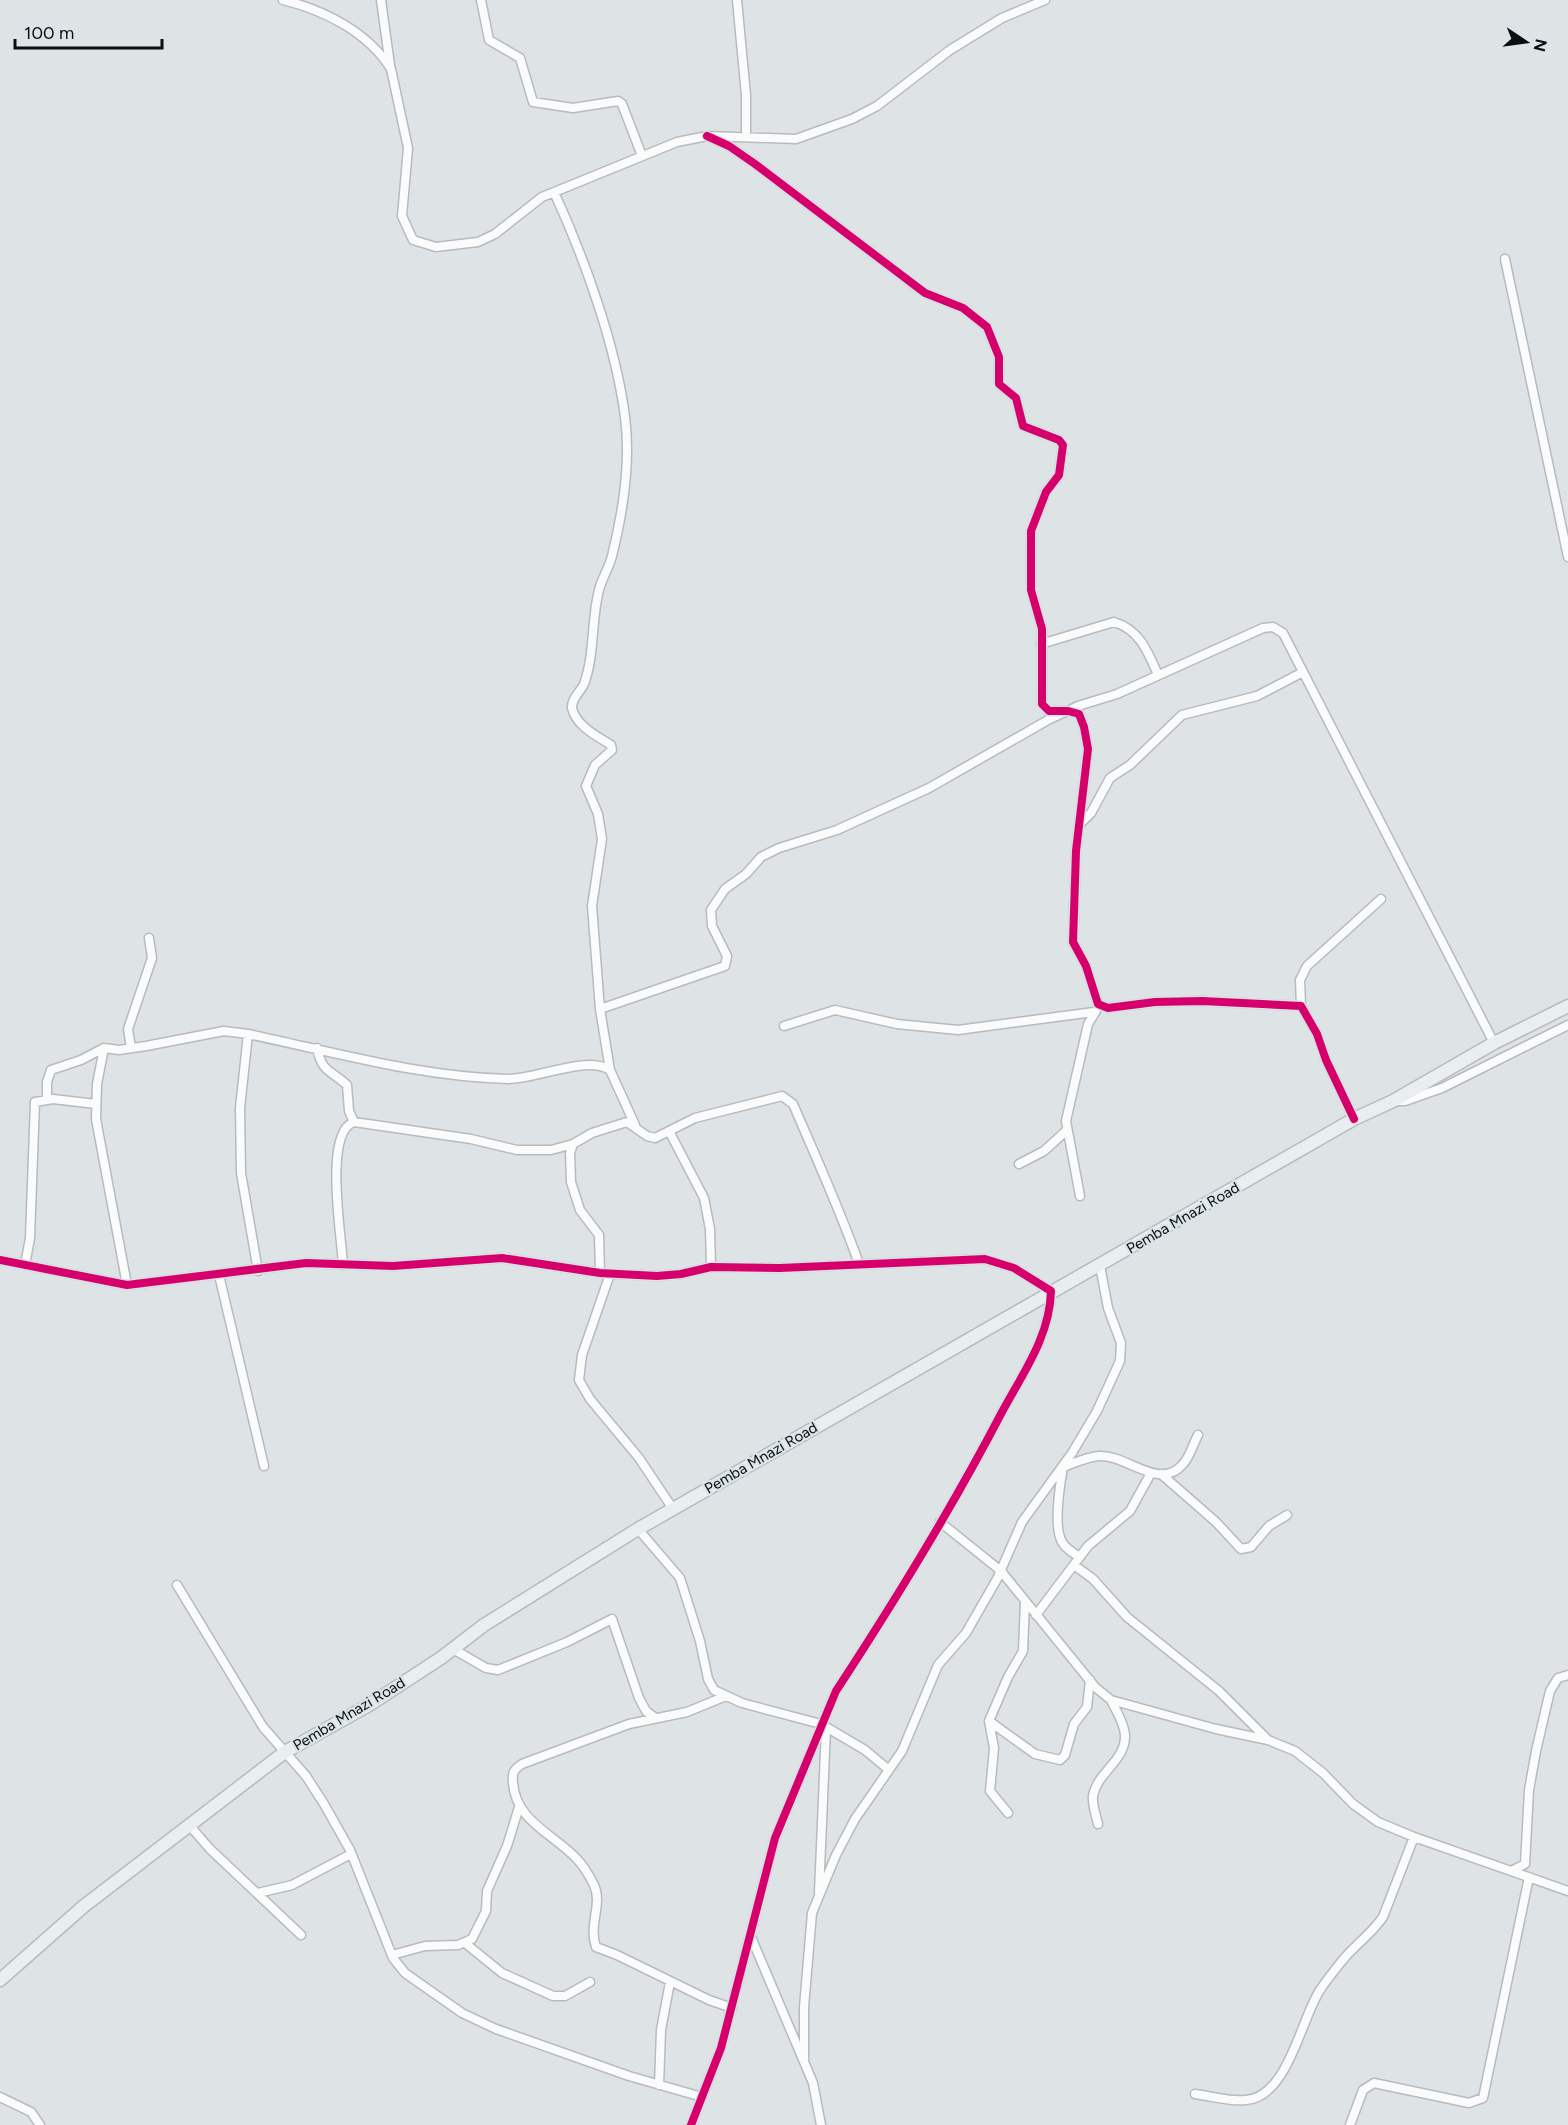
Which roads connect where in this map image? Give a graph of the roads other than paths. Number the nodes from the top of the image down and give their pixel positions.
1 (283, 0) edge
2 (381, 0) edge
3 (481, 0) edge
4 (737, 0) edge
5 (1045, 0) edge
6 (391, 69) junction
7 (707, 136) junction
8 (746, 137) junction
9 (642, 156) junction
10 (554, 192) junction
11 (1505, 260) dead end
12 (1566, 543) edge
13 (1568, 557) edge
14 (1041, 644) junction
15 (1303, 672) junction
16 (1158, 675) junction
17 (1068, 711) junction
18 (1078, 825) junction
19 (1382, 900) dead end
20 (148, 938) dead end
21 (1301, 1006) junction
22 (1568, 1006) edge
23 (600, 1010) junction
24 (1098, 1010) junction
25 (1568, 1025) edge
26 (784, 1026) dead end
27 (248, 1034) junction
28 (1494, 1043) junction
29 (104, 1048) junction
30 (131, 1048) junction
31 (317, 1048) junction
32 (610, 1070) junction
33 (47, 1099) junction
34 (1393, 1101) junction
35 (96, 1104) junction
36 (1354, 1119) junction
37 (354, 1122) junction
38 (634, 1125) junction
39 (1067, 1130) junction
40 (669, 1131) junction
41 (573, 1144) junction
42 (1019, 1164) dead end
43 (1080, 1196) dead end
44 (0, 1260) edge
45 (859, 1264) junction
46 (25, 1265) junction
47 (343, 1265) junction
48 (1100, 1266) junction
49 (711, 1267) junction
50 (258, 1271) junction
51 (605, 1274) junction
52 (219, 1275) junction
53 (127, 1285) junction
54 (1051, 1291) junction
55 (1198, 1435) dead end
56 (264, 1466) dead end
57 (1063, 1467) junction
58 (1156, 1473) junction
59 (674, 1509) junction
60 (1287, 1515) dead end
61 (940, 1522) junction
62 (638, 1529) junction
63 (1080, 1557) junction
64 (1074, 1564) junction
65 (1001, 1571) junction
66 (177, 1585) dead end
67 (1025, 1602) junction
68 (1036, 1615) junction
69 (453, 1649) junction
70 (1568, 1675) edge
71 (1090, 1680) junction
72 (726, 1696) junction
73 (1111, 1700) junction
74 (654, 1717) junction
75 (989, 1721) junction
76 (824, 1726) junction
77 (1268, 1740) junction
78 (285, 1752) junction
79 (889, 1770) junction
80 (519, 1807) junction
81 (1008, 1813) dead end
82 (1098, 1824) dead end
83 (190, 1826) junction
84 (1414, 1837) junction
85 (351, 1854) junction
86 (1514, 1870) junction
87 (1529, 1877) junction
88 (1568, 1891) edge
89 (258, 1893) junction
90 (819, 1897) junction
91 (301, 1935) dead end
92 (751, 1936) junction
93 (465, 1943) junction
94 (392, 1955) junction
95 (0, 1980) edge
96 (590, 1982) dead end
97 (670, 1982) junction
98 (732, 2008) junction
99 (804, 2060) junction
100 (659, 2085) junction
101 (1195, 2094) dead end
102 (0, 2097) edge
103 (702, 2097) junction
104 (40, 2125) edge
105 (691, 2125) edge
106 (821, 2125) edge
107 (1350, 2125) edge

1 - 6 street
2 - 6 street
3 - 9 street
4 - 8 street
5 - 8 street
6 - 10 street
7 - 8 street
7 - 9 street
7 - 14 street
9 - 10 street
10 - 23 street
11 - 12 street
12 - 13 street
14 - 16 street
14 - 17 street
15 - 16 street
15 - 18 street
15 - 28 street
16 - 17 street
17 - 18 street
17 - 23 street
18 - 24 street
19 - 21 street
20 - 30 street
21 - 24 street
21 - 36 street
22 - 28 main road, Pemba Mnazi Road
23 - 32 street
24 - 26 street
24 - 39 street
25 - 34 street
27 - 30 street
27 - 31 street
27 - 50 street
28 - 34 main road, Pemba Mnazi Road
29 - 30 street
29 - 33 street
29 - 35 street
31 - 32 street
31 - 37 street
32 - 38 street
33 - 35 street
33 - 46 street
34 - 36 main road, Pemba Mnazi Road
35 - 53 street
36 - 48 main road, Pemba Mnazi Road
37 - 41 street
37 - 47 street
38 - 40 street
38 - 41 street
39 - 42 street
39 - 43 street
40 - 45 street
40 - 49 street
41 - 51 street
44 - 46 street
45 - 49 street
45 - 54 street
46 - 53 street
47 - 50 street
47 - 51 street
48 - 54 main road, Pemba Mnazi Road
48 - 57 street
49 - 51 street
50 - 52 street
51 - 59 street
52 - 53 street
52 - 56 street
54 - 59 main road, Pemba Mnazi Road
54 - 61 street
55 - 58 street
57 - 58 street
57 - 63 street
57 - 65 street
58 - 60 street
58 - 63 street
59 - 62 main road, Pemba Mnazi Road
61 - 65 street
61 - 76 street
62 - 69 main road, Pemba Mnazi Road
62 - 72 street
63 - 64 street
64 - 68 street
64 - 77 street
65 - 67 street
65 - 79 street
66 - 78 street
67 - 68 street
67 - 75 street
68 - 71 street
69 - 74 street
69 - 78 main road, Pemba Mnazi Road
70 - 86 street
71 - 73 street
71 - 75 street
72 - 74 street
72 - 76 street
73 - 77 street
73 - 82 street
74 - 80 street
75 - 81 street
76 - 79 street
76 - 90 street
76 - 92 street
77 - 84 street
78 - 83 main road, Pemba Mnazi Road
78 - 85 street
79 - 90 street
80 - 93 street
80 - 97 street
83 - 89 street
83 - 95 main road, Pemba Mnazi Road
84 - 86 street
84 - 101 street
85 - 89 street
85 - 94 street
86 - 87 street
87 - 88 street
87 - 107 street
89 - 91 street
90 - 99 street
92 - 98 street
92 - 99 street
93 - 94 street
93 - 96 street
94 - 100 street
97 - 98 street
97 - 100 street
98 - 103 street
99 - 106 street
100 - 103 street
102 - 104 street
103 - 105 street

